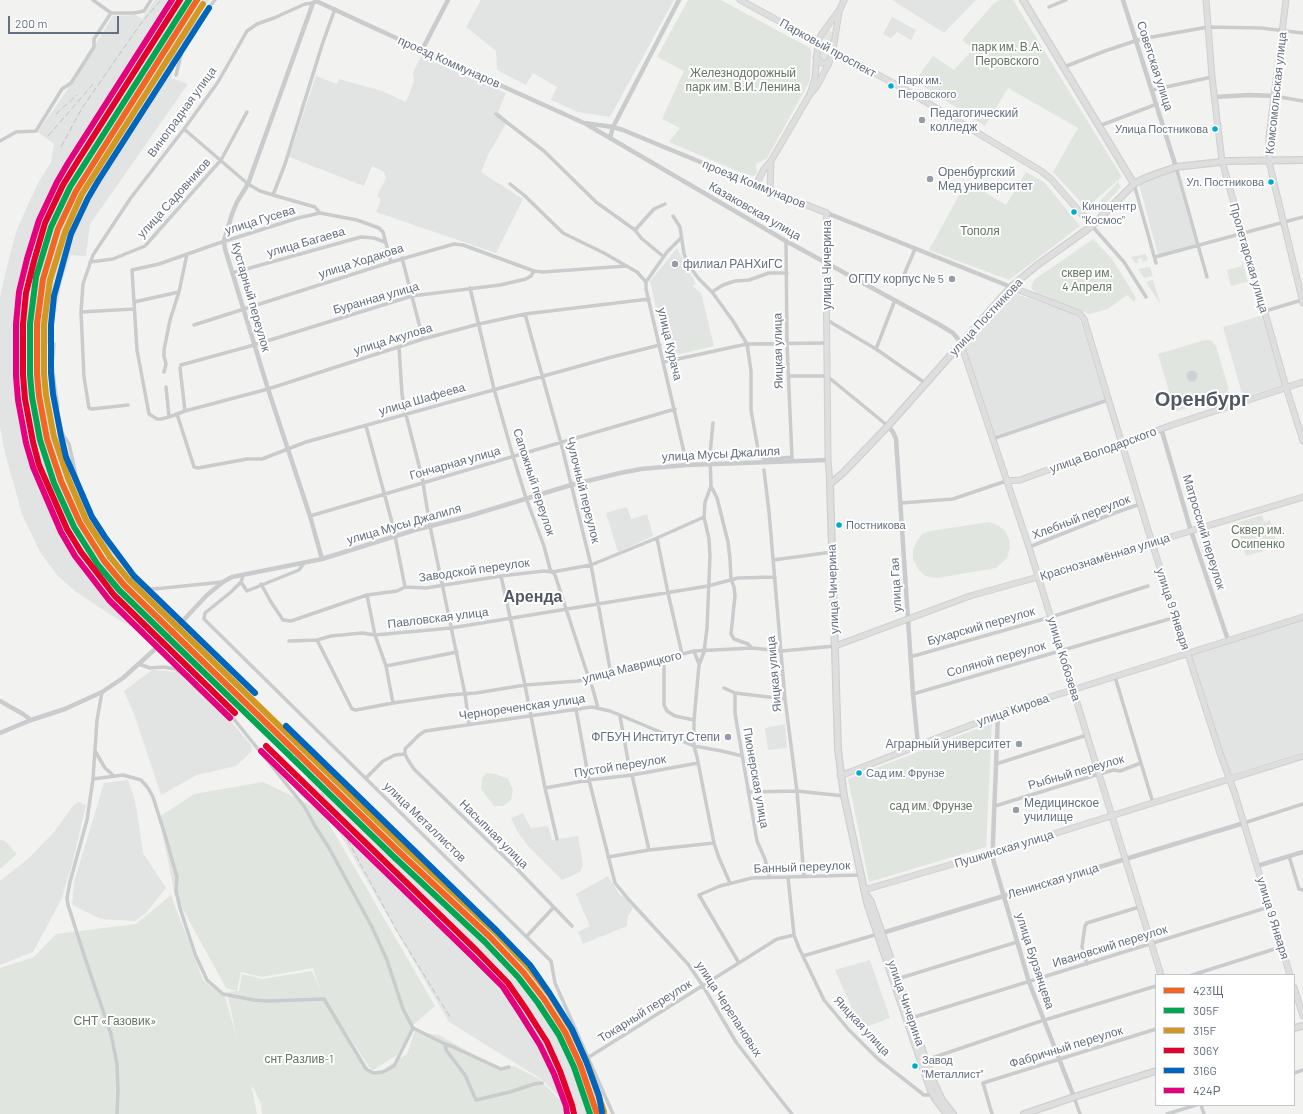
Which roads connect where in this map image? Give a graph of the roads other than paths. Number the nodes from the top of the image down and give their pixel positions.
1 (93, 0) edge
2 (151, 0) edge
3 (215, 0) edge
4 (448, 0) edge
5 (679, 0) edge
6 (740, 0) edge
7 (844, 0) edge
8 (1023, 0) edge
9 (1066, 0) edge
10 (1123, 0) edge
11 (1206, 0) edge
12 (1286, 0) edge
13 (315, 1) edge
14 (1049, 7) dead end
15 (335, 9) junction
16 (840, 9) junction
17 (111, 13) junction
18 (1208, 27) junction
19 (824, 30) junction
20 (1282, 30) junction
21 (1303, 33) edge
22 (835, 36) junction
23 (187, 37) junction
24 (1136, 40) junction
25 (818, 42) junction
26 (422, 50) junction
27 (833, 50) junction
28 (816, 57) junction
29 (829, 63) junction
30 (1064, 67) junction
31 (168, 74) dead end
32 (176, 75) dead end
33 (1212, 77) junction
34 (1152, 90) junction
35 (810, 94) junction
36 (1274, 96) junction
37 (1214, 97) junction
38 (1303, 101) edge
39 (1157, 104) junction
40 (247, 112) dead end
41 (496, 114) dead end
42 (584, 123) junction
43 (1099, 126) junction
44 (613, 127) junction
45 (184, 129) junction
46 (610, 138) junction
47 (0, 141) edge
48 (221, 160) junction
49 (1303, 160) edge
50 (771, 161) junction
51 (1222, 161) junction
52 (1270, 161) junction
53 (1176, 167) junction
54 (248, 184) junction
55 (510, 184) dead end
56 (1134, 184) junction
57 (756, 185) junction
58 (770, 190) junction
59 (272, 195) junction
60 (665, 204) dead end
61 (320, 213) junction
62 (827, 213) junction
63 (674, 216) dead end
64 (1303, 217) edge
65 (1284, 222) junction
66 (1092, 226) junction
67 (635, 230) junction
68 (1242, 234) junction
69 (681, 238) junction
70 (224, 241) junction
71 (786, 241) junction
72 (385, 242) junction
73 (1198, 246) junction
74 (915, 248) junction
75 (187, 254) junction
76 (664, 257) junction
77 (1155, 257) junction
78 (402, 258) junction
79 (90, 262) junction
80 (390, 262) junction
81 (826, 263) junction
82 (1156, 263) dead end
83 (626, 266) junction
84 (534, 271) junction
85 (232, 273) junction
86 (787, 273) junction
87 (903, 277) dead end
88 (1207, 277) dead end
89 (646, 282) junction
90 (1012, 287) junction
91 (470, 288) junction
92 (179, 292) junction
93 (712, 292) junction
94 (412, 296) junction
95 (1146, 297) dead end
96 (649, 299) junction
97 (895, 300) junction
98 (1303, 301) edge
99 (134, 302) junction
100 (134, 309) junction
101 (244, 310) junction
102 (1265, 311) junction
103 (81, 312) junction
104 (525, 314) junction
105 (827, 320) junction
106 (479, 324) junction
107 (194, 325) dead end
108 (423, 339) junction
109 (787, 343) junction
110 (827, 343) junction
111 (54, 344) dead end
112 (747, 344) junction
113 (960, 344) junction
114 (254, 345) junction
115 (660, 345) junction
116 (399, 347) junction
117 (876, 350) junction
118 (664, 362) junction
119 (164, 372) dead end
120 (789, 376) junction
121 (827, 376) junction
122 (543, 377) junction
123 (1303, 382) edge
124 (925, 383) junction
125 (166, 387) dead end
126 (1286, 387) junction
127 (268, 389) junction
128 (494, 389) junction
129 (1108, 400) junction
130 (128, 405) dead end
131 (675, 409) junction
132 (185, 411) junction
133 (177, 414) junction
134 (406, 415) junction
135 (169, 417) junction
136 (713, 423) dead end
137 (366, 426) junction
138 (888, 426) junction
139 (1162, 428) junction
140 (992, 439) junction
141 (1303, 440) edge
142 (561, 443) junction
143 (1121, 443) junction
144 (288, 450) junction
145 (513, 456) junction
146 (792, 459) junction
147 (828, 460) junction
148 (710, 464) junction
149 (688, 465) junction
150 (764, 470) dead end
151 (1006, 481) junction
152 (423, 482) junction
153 (830, 484) junction
154 (571, 485) junction
155 (711, 486) junction
156 (384, 494) junction
157 (1303, 497) edge
158 (526, 498) junction
159 (901, 503) junction
160 (1140, 504) junction
161 (310, 516) junction
162 (704, 517) junction
163 (430, 526) junction
164 (1191, 531) junction
165 (395, 537) junction
166 (657, 538) junction
167 (1152, 543) junction
168 (1029, 547) junction
169 (832, 552) junction
170 (322, 559) junction
171 (773, 560) junction
172 (304, 563) junction
173 (591, 565) junction
174 (551, 570) junction
175 (243, 576) junction
176 (501, 576) junction
177 (775, 577) junction
178 (1038, 577) junction
179 (731, 579) junction
180 (223, 582) junction
181 (241, 582) junction
182 (261, 584) junction
183 (443, 586) junction
184 (708, 586) junction
185 (1148, 586) dead end
186 (405, 587) junction
187 (668, 593) junction
188 (367, 595) junction
189 (597, 603) junction
190 (566, 609) junction
191 (1051, 617) junction
192 (1176, 617) junction
193 (1303, 617) edge
194 (510, 619) junction
195 (908, 620) junction
196 (451, 628) junction
197 (375, 636) junction
198 (317, 640) junction
199 (1228, 640) junction
200 (289, 641) dead end
201 (835, 646) junction
202 (752, 648) junction
203 (782, 651) junction
204 (1061, 651) junction
205 (457, 652) junction
206 (694, 652) junction
207 (704, 652) junction
208 (682, 654) junction
209 (1187, 654) junction
210 (910, 657) junction
211 (664, 660) junction
212 (139, 664) junction
213 (699, 665) junction
214 (386, 666) junction
215 (611, 674) junction
216 (1115, 677) junction
217 (589, 679) junction
218 (525, 685) junction
219 (592, 686) dead end
220 (724, 688) dead end
221 (1073, 690) junction
222 (102, 692) junction
223 (735, 693) junction
224 (466, 694) junction
225 (913, 694) junction
226 (785, 699) junction
227 (0, 701) edge
228 (393, 703) junction
229 (598, 708) junction
230 (576, 709) junction
231 (998, 714) junction
232 (531, 715) junction
233 (620, 716) junction
234 (32, 720) junction
235 (694, 720) junction
236 (469, 724) junction
237 (0, 733) edge
238 (1087, 735) junction
239 (918, 745) junction
240 (694, 746) junction
241 (95, 751) junction
242 (405, 754) junction
243 (742, 756) junction
244 (1303, 756) edge
245 (698, 763) junction
246 (1141, 763) junction
247 (996, 764) junction
248 (629, 766) dead end
249 (1099, 774) junction
250 (632, 775) junction
251 (114, 776) junction
252 (840, 776) junction
253 (366, 778) junction
254 (93, 779) junction
255 (1229, 779) junction
256 (589, 780) junction
257 (545, 788) junction
258 (797, 791) junction
259 (748, 792) junction
260 (844, 796) junction
261 (1153, 803) junction
262 (1303, 804) edge
263 (995, 806) junction
264 (1112, 816) junction
265 (1244, 823) junction
266 (557, 839) dead end
267 (714, 843) junction
268 (649, 850) junction
269 (1303, 852) edge
270 (993, 853) junction
271 (1289, 856) junction
272 (608, 857) junction
273 (1125, 859) junction
274 (1257, 866) junction
275 (860, 875) junction
276 (769, 876) junction
277 (788, 876) junction
278 (804, 876) junction
279 (730, 883) junction
280 (864, 890) junction
281 (1303, 890) edge
282 (1004, 896) junction
283 (1139, 907) junction
284 (1269, 907) junction
285 (553, 908) junction
286 (572, 926) dead end
287 (880, 933) junction
288 (794, 935) junction
289 (527, 936) junction
290 (1017, 942) junction
291 (1151, 944) junction
292 (1281, 947) junction
293 (803, 956) junction
294 (739, 963) junction
295 (1087, 964) junction
296 (1161, 974) edge
297 (1195, 974) edge
298 (1290, 974) edge
299 (898, 979) junction
300 (1029, 982) junction
301 (703, 986) junction
302 (1155, 986) edge
303 (1295, 990) edge
304 (1303, 1016) edge
305 (911, 1018) junction
306 (1044, 1021) junction
307 (413, 1028) junction
308 (1155, 1029) edge
309 (445, 1044) junction
310 (588, 1057) junction
311 (1059, 1059) junction
312 (926, 1060) junction
313 (509, 1067) dead end
314 (1155, 1071) edge
315 (542, 1083) dead end
316 (934, 1095) junction
317 (1074, 1097) junction
318 (1193, 1106) edge
319 (117, 1114) edge
320 (613, 1114) edge
321 (792, 1114) edge
322 (947, 1114) edge
323 (953, 1114) edge
324 (992, 1114) edge
325 (1024, 1114) edge
326 (1080, 1114) edge
327 (1167, 1114) edge

1 - 17 street
2 - 17 street
3 - 23 street
4 - 26 street
5 - 44 street
6 - 25 main road, Парковый проспект
7 - 16 main road
8 - 30 main road
9 - 14 street
10 - 24 street, Советская улица
11 - 18 main road, Пролетарская улица
12 - 20 main road, Комсомольская улица
13 - 15 street, проезд Коммунаров
13 - 45 street, Виноградная улица
13 - 54 street, Кустарный переулок
15 - 26 street, проезд Коммунаров
15 - 59 street, улица Гусева
16 - 19 main road
16 - 22 main road
17 - 47 street
18 - 20 street
18 - 24 street
18 - 33 main road, Пролетарская улица
19 - 22 main road
19 - 25 main road
20 - 21 street
20 - 36 main road, Комсомольская улица
22 - 27 main road
23 - 31 street
23 - 32 street
24 - 30 street
24 - 34 street, Советская улица
25 - 27 main road, Парковый проспект
25 - 28 main road
26 - 42 street, проезд Коммунаров
27 - 29 main road
27 - 66 main road, Парковый проспект
28 - 29 main road
28 - 35 main road
29 - 35 main road
30 - 43 main road
33 - 34 street
33 - 37 main road, Пролетарская улица
34 - 39 street, Советская улица
35 - 50 main road
36 - 37 street
36 - 38 street
36 - 52 main road, Комсомольская улица
37 - 51 main road, Пролетарская улица
39 - 43 street
39 - 53 street, Советская улица
40 - 48 street, улица Садовников
41 - 67 street
42 - 44 street, проезд Коммунаров
42 - 46 street, проезд Коммунаров
43 - 56 main road
44 - 46 street
44 - 57 street, проезд Коммунаров
45 - 48 street
45 - 79 street, Виноградная улица
46 - 71 street, Казаковская улица
48 - 54 street
48 - 79 street, улица Садовников
49 - 52 main road, улица Постникова
50 - 57 main road
50 - 58 main road
51 - 52 main road, улица Постникова
51 - 53 main road, улица Постникова
51 - 68 main road, Пролетарская улица
52 - 65 main road, Комсомольская улица
53 - 56 main road, улица Постникова
53 - 73 street, Советская улица
54 - 59 street
54 - 70 street, Кустарный переулок
55 - 83 street
56 - 66 main road, улица Постникова
56 - 77 street
57 - 58 main road, проезд Коммунаров
58 - 62 main road, проезд Коммунаров
59 - 61 street
60 - 67 street
61 - 70 street, улица Гусева
61 - 72 street, улица Гусева
62 - 74 street, проезд Коммунаров
62 - 81 main road, улица Чичерина
63 - 69 street
64 - 65 street
65 - 68 street
65 - 98 main road, Комсомольская улица
66 - 90 main road, улица Постникова
66 - 95 street, Парковый проспект
67 - 76 street
68 - 73 street
68 - 102 main road, Пролетарская улица
69 - 76 street
69 - 93 street
70 - 75 street, улица Гусева
70 - 85 street, Кустарный переулок
71 - 81 street, Казаковская улица
71 - 86 street, Яицкая улица
72 - 80 street
72 - 85 street, улица Багаева
73 - 77 street
73 - 88 street, Советская улица
74 - 87 street
74 - 90 street, проезд Коммунаров
75 - 92 street
75 - 99 street, улица Гусева
76 - 89 street
77 - 82 street
78 - 80 street, улица Ходакова
78 - 84 street, улица Ходакова
78 - 94 street
79 - 103 street, Виноградная улица
80 - 101 street, улица Ходакова
81 - 97 street, Казаковская улица
81 - 105 main road, улица Чичерина
83 - 84 street
83 - 89 street
84 - 91 street, Буранная улица
85 - 101 street, Кустарный переулок
86 - 93 street
86 - 109 street, Яицкая улица
89 - 96 street, улица Курача
90 - 113 main road, улица Постникова
90 - 129 main road, улица 9 Января
91 - 94 street, Буранная улица
91 - 106 street, Сапожный переулок
92 - 99 street
92 - 119 street
93 - 112 street
94 - 108 street
94 - 114 street, Буранная улица
96 - 104 street, улица Акулова
96 - 115 street, улица Курача
97 - 113 street, Казаковская улица
97 - 117 street
98 - 102 street
99 - 100 street
100 - 103 street
100 - 135 street, улица Акулова
101 - 107 street, улица Ходакова
101 - 114 street, Кустарный переулок
102 - 126 main road, Пролетарская улица
103 - 130 street, Виноградная улица
104 - 106 street, улица Акулова
104 - 122 street, Чулочный переулок
105 - 110 main road, улица Чичерина
105 - 117 street
106 - 108 street, улица Акулова
106 - 128 street, Сапожный переулок
108 - 116 street, улица Акулова
109 - 110 street
109 - 112 street
109 - 120 street, Яицкая улица
110 - 121 main road, улица Чичерина
111 - 180 street
112 - 118 street
112 - 146 street
113 - 124 main road, улица Постникова
113 - 140 main road, улица Кобозева
114 - 127 street, Кустарный переулок
114 - 132 street, Буранная улица
115 - 118 street, улица Курача
115 - 122 street, улица Шафеева
116 - 127 street, улица Акулова
116 - 134 street
117 - 124 street
118 - 131 street, улица Курача
120 - 121 street
120 - 146 street, Яицкая улица
121 - 138 street
121 - 147 main road, улица Чичерина
122 - 128 street, улица Шафеева
122 - 142 street, Чулочный переулок
123 - 126 main road, улица Володарского
124 - 138 main road, улица Постникова
125 - 135 street
126 - 139 main road, улица Володарского
126 - 141 main road, Пролетарская улица
127 - 132 street, улица Акулова
127 - 144 street, Кустарный переулок
128 - 134 street, улица Шафеева
128 - 145 street, Сапожный переулок
129 - 140 street
129 - 143 main road, улица 9 Января
131 - 142 street, Гончарная улица
131 - 149 street, улица Курача
132 - 133 street, улица Акулова
133 - 135 street, улица Акулова
133 - 144 street, улица Шафеева
134 - 137 street, улица Шафеева
134 - 152 street
136 - 148 street
137 - 144 street, улица Шафеева
137 - 156 street
138 - 153 main road, улица Постникова
138 - 159 street, улица Гая
139 - 143 main road, улица Володарского
139 - 164 street, Матросский переулок
140 - 151 main road, улица Кобозева
142 - 145 street, Гончарная улица
142 - 154 street, Чулочный переулок
143 - 151 main road, улица Володарского
143 - 160 main road, улица 9 Января
144 - 161 street, Кустарный переулок
145 - 152 street, Гончарная улица
145 - 158 street, Сапожный переулок
146 - 147 street, улица Мусы Джалиля
146 - 148 street, улица Мусы Джалиля
147 - 153 main road, улица Чичерина
148 - 149 street, улица Мусы Джалиля
148 - 155 street
149 - 154 street, улица Мусы Джалиля
150 - 171 street, Яицкая улица
151 - 159 street, улица Володарского
151 - 168 main road, улица Кобозева
152 - 156 street, Гончарная улица
152 - 163 street
153 - 169 main road, улица Чичерина
154 - 158 street, улица Мусы Джалиля
154 - 173 street, Чулочный переулок
155 - 162 street
155 - 179 street
156 - 161 street, Гончарная улица
156 - 165 street
157 - 164 main road, Краснознамённая улица
158 - 163 street, улица Мусы Джалиля
158 - 174 street, Сапожный переулок
159 - 195 street, улица Гая
160 - 167 main road, улица 9 Января
160 - 168 street, Хлебный переулок
161 - 170 street, Кустарный переулок
162 - 166 street
162 - 184 street
163 - 165 street, улица Мусы Джалиля
163 - 183 street
164 - 167 main road, Краснознамённая улица
164 - 199 street, Матросский переулок
165 - 170 street, улица Мусы Джалиля
165 - 186 street
166 - 173 street
166 - 187 street
167 - 178 main road, Краснознамённая улица
167 - 192 main road, улица 9 Января
168 - 178 main road, улица Кобозева
169 - 171 street
169 - 201 main road, улица Чичерина
170 - 172 street, улица Мусы Джалиля
171 - 177 street, Яицкая улица
172 - 175 street, улица Мусы Джалиля
172 - 182 street
173 - 174 street
173 - 189 street, Чулочный переулок
174 - 176 street, Заводской переулок
174 - 190 street, Сапожный переулок
175 - 180 street, улица Мусы Джалиля
175 - 181 street
176 - 183 street, Заводской переулок
176 - 194 street
177 - 179 street, Павловская улица
177 - 203 street, Яицкая улица
178 - 191 main road, улица Кобозева
178 - 195 main road, Краснознамённая улица
179 - 184 street, Павловская улица
179 - 202 street
180 - 212 street, улица Мусы Джалиля
181 - 182 street
181 - 253 street, улица Металлистов
182 - 188 street, Заводской переулок
183 - 186 street, Заводской переулок
183 - 196 street
184 - 187 street, Павловская улица
184 - 207 street
185 - 191 street, Бухарский переулок
186 - 188 street, Заводской переулок
187 - 189 street, Павловская улица
187 - 208 street
188 - 197 street
189 - 190 street, Павловская улица
189 - 215 street, Чулочный переулок
190 - 194 street, Павловская улица
190 - 217 street, Сапожный переулок
191 - 204 main road, улица Кобозева
191 - 210 street, Бухарский переулок
192 - 204 street, Соляной переулок
192 - 209 main road, улица 9 Января
193 - 199 main road, улица Кирова
194 - 196 street, Павловская улица
194 - 218 street
195 - 201 main road, улица Маврицкого
195 - 210 street, улица Гая
196 - 197 street, Павловская улица
196 - 205 street
197 - 198 street, Павловская улица
197 - 214 street
198 - 200 street, Павловская улица
198 - 228 street, улица Маврицкого
199 - 209 main road, улица Кирова
201 - 203 street, улица Маврицкого
201 - 252 main road, улица Чичерина
202 - 203 street, улица Маврицкого
202 - 207 street, улица Маврицкого
203 - 226 street, Яицкая улица
204 - 221 main road, улица Кобозева
204 - 225 street, Соляной переулок
205 - 214 street
205 - 224 street
206 - 207 street, улица Маврицкого
206 - 208 street, улица Маврицкого
206 - 213 street
207 - 213 street
208 - 211 street, улица Маврицкого
209 - 216 main road, улица Кирова
209 - 255 main road, улица 9 Января
210 - 225 street, улица Гая
211 - 215 street, улица Маврицкого
211 - 235 street
212 - 222 street, улица Мусы Джалиля
212 - 307 street
213 - 235 street
214 - 228 street
215 - 217 street, улица Маврицкого
216 - 221 main road, улица Кирова
216 - 246 street
217 - 218 street, улица Маврицкого
218 - 224 street, улица Маврицкого
218 - 232 street
219 - 229 street
220 - 223 street
221 - 231 main road, улица Кирова
221 - 238 main road, улица Кобозева
222 - 234 street, улица Мусы Джалиля
222 - 241 street
223 - 226 street
223 - 243 street, Пионерская улица
224 - 228 street, улица Маврицкого
224 - 236 street
225 - 239 street, улица Гая
226 - 258 street, Яицкая улица
227 - 234 street
229 - 230 street, Чернореченская улица
229 - 233 street, Чернореченская улица
230 - 232 street, Чернореченская улица
230 - 256 street, улица Черепановых
231 - 239 main road, улица Кирова
231 - 247 street, улица Бурзянцева
232 - 236 street, Чернореченская улица
232 - 257 street
233 - 240 street, Чернореченская улица
233 - 248 street
234 - 237 street, улица Мусы Джалиля
235 - 240 street
236 - 242 street, Чернореченская улица
238 - 247 street
238 - 249 main road, улица Кобозева
239 - 252 main road, улица Кирова
240 - 243 street, Чернореченская улица
240 - 245 street
241 - 251 street
241 - 254 street
242 - 253 street
242 - 285 street, Насыпная улица
243 - 259 street, Пионерская улица
244 - 255 main road, Пушкинская улица
245 - 250 street, Пустой переулок
245 - 267 street
246 - 249 street, Рыбный переулок
246 - 261 street
247 - 263 street, улица Бурзянцева
249 - 263 street, Рыбный переулок
249 - 264 main road, улица Кобозева
250 - 256 street, Пустой переулок
250 - 268 street
251 - 254 street
251 - 307 street
252 - 260 main road, улица Чичерина
253 - 289 street, улица Металлистов
254 - 319 street
255 - 261 main road, Пушкинская улица
255 - 265 main road, улица 9 Января
256 - 257 street, Пустой переулок
256 - 272 street, улица Черепановых
257 - 266 street
258 - 259 street
258 - 260 street
258 - 278 street, Яицкая улица
259 - 276 street, Пионерская улица
260 - 275 main road, улица Чичерина
261 - 264 main road, Пушкинская улица
262 - 265 street, Ленинская улица
263 - 270 street, улица Бурзянцева
264 - 270 main road, Пушкинская улица
264 - 273 main road, улица Кобозева
265 - 273 street, Ленинская улица
265 - 274 main road, улица 9 Января
267 - 268 street
267 - 279 street
268 - 272 street
269 - 271 street
270 - 280 main road, Пушкинская улица
270 - 282 street, улица Бурзянцева
271 - 274 street
271 - 281 street
272 - 301 street, улица Черепановых
273 - 282 street, Ленинская улица
273 - 283 main road, улица Кобозева
274 - 284 main road, улица 9 Января
275 - 278 street, Банный переулок
275 - 280 main road, улица Чичерина
276 - 277 street, Банный переулок
276 - 279 street, Банный переулок
277 - 278 street, Банный переулок
277 - 288 street, Яицкая улица
279 - 294 street, Банный переулок
280 - 287 main road, улица Чичерина
282 - 287 street, Ленинская улица
282 - 290 street, улица Бурзянцева
283 - 291 main road, улица Кобозева
283 - 295 street
284 - 291 street, Ивановский переулок
284 - 292 main road, улица 9 Января
285 - 286 street, Насыпная улица
285 - 289 street
287 - 293 street, Ленинская улица
287 - 299 main road, улица Чичерина
287 - 316 main road, улица Чичерина
288 - 293 street, Яицкая улица
288 - 294 street, Токарный переулок
289 - 310 street, улица Металлистов
290 - 299 street
290 - 300 street, улица Бурзянцева
291 - 295 street, Ивановский переулок
291 - 296 main road, улица Кобозева
292 - 297 street
292 - 298 main road, улица 9 Января
293 - 316 street, Яицкая улица
294 - 301 street, Токарный переулок
295 - 300 street, Ивановский переулок
299 - 305 main road, улица Чичерина
300 - 305 street, Ивановский переулок
300 - 306 street, улица Бурзянцева
301 - 310 street, Токарный переулок
301 - 321 street, улица Черепановых
302 - 306 street
303 - 304 main road
305 - 312 main road, улица Чичерина
306 - 311 street, улица Бурзянцева
306 - 312 street
307 - 309 street
308 - 311 street, Фабричный переулок
309 - 313 street
309 - 315 street
310 - 320 street, улица Металлистов
311 - 317 street, улица Бурзянцева
311 - 324 street, Фабричный переулок
312 - 323 main road, улица Чичерина
314 - 317 main road
316 - 322 main road, улица Чичерина
317 - 325 main road
317 - 326 street, улица Бурзянцева
318 - 327 street

